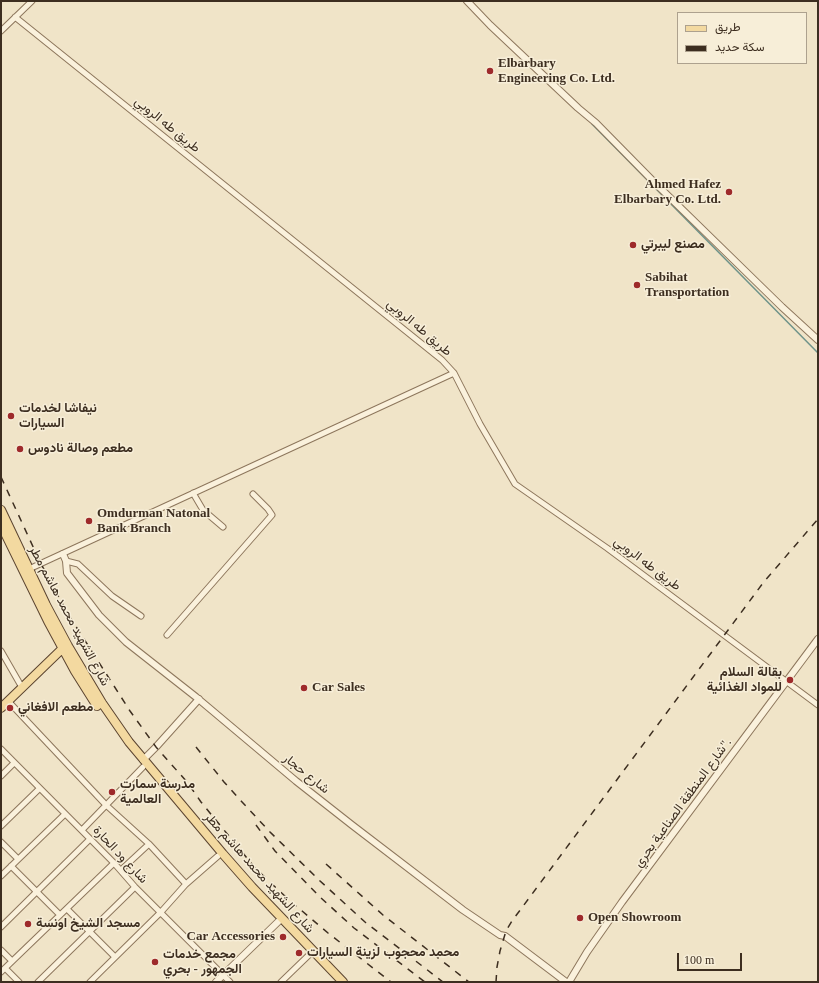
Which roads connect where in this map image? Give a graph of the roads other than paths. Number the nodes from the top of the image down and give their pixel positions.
1 (32, 1) edge
2 (467, 1) edge
3 (15, 17) junction
4 (1, 31) edge
5 (818, 340) edge
6 (454, 373) junction
7 (193, 493) junction
8 (253, 494) dead end
9 (1, 510) edge
10 (1, 525) edge
11 (223, 527) dead end
12 (63, 554) junction
13 (66, 561) junction
14 (29, 569) junction
15 (141, 616) dead end
16 (167, 635) dead end
17 (818, 639) edge
18 (64, 645) junction
19 (1, 651) edge
20 (786, 682) junction
21 (20, 684) junction
22 (199, 699) junction
23 (5, 702) edge
24 (818, 705) edge
25 (1, 708) edge
26 (1, 749) edge
27 (14, 763) junction
28 (143, 764) junction
29 (1, 776) edge
30 (40, 788) junction
31 (106, 805) junction
32 (65, 814) junction
33 (1, 826) edge
34 (82, 830) junction
35 (90, 839) junction
36 (1, 842) edge
37 (149, 844) junction
38 (218, 856) junction
39 (18, 859) junction
40 (114, 863) junction
41 (12, 866) junction
42 (122, 870) junction
43 (1, 876) edge
44 (186, 884) junction
45 (135, 886) junction
46 (37, 892) junction
47 (67, 909) junction
48 (161, 912) junction
49 (60, 915) junction
50 (280, 919) junction
51 (1, 927) edge
52 (89, 932) junction
53 (1, 950) edge
54 (310, 954) junction
55 (115, 957) junction
56 (12, 961) junction
57 (5, 968) junction
58 (1, 972) edge
59 (223, 975) junction
60 (19, 982) edge
61 (38, 982) edge
62 (90, 982) edge
63 (216, 982) edge
64 (230, 982) edge
65 (281, 982) edge
66 (336, 982) edge
67 (343, 982) edge
68 (568, 982) edge

1 - 3 street
2 - 5 street
3 - 4 street
3 - 6 street, طريق طه الروبي
6 - 7 street
6 - 20 street, طريق طه الروبي
7 - 11 street
7 - 12 street
8 - 16 street
9 - 14 main road, شارع الشهيد محمد هاشم مطر
10 - 18 main road, شارع الشهيد محمد هاشم مطر
12 - 13 street, شارع حجار
12 - 14 street
13 - 15 street
13 - 22 street, شارع حجار
14 - 18 main road, شارع الشهيد محمد هاشم مطر
17 - 20 street, شارع المنطقة الصناعية بحري".
18 - 21 main road
18 - 23 main road
18 - 28 main road, شارع الشهيد محمد هاشم مطر
19 - 21 street
20 - 24 street, طريق طه الروبي
20 - 68 street, شارع المنطقة الصناعية بحري".
21 - 23 main road
22 - 28 street
22 - 68 street, شارع حجار
23 - 25 main road
23 - 31 street
26 - 27 street, شارع ود الحارة
27 - 29 street
27 - 30 street, شارع ود الحارة
28 - 31 street
28 - 38 main road, شارع الشهيد محمد هاشم مطر
28 - 50 main road, شارع الشهيد محمد هاشم مطر
30 - 32 street, شارع ود الحارة
30 - 33 street
31 - 34 street
31 - 37 street
32 - 34 street, شارع ود الحارة
32 - 39 street
34 - 35 street, شارع ود الحارة
35 - 40 street, شارع ود الحارة
35 - 46 street
36 - 39 street
37 - 42 street
37 - 44 street
38 - 44 street
38 - 50 main road, شارع الشهيد محمد هاشم مطر
39 - 41 street
40 - 42 street, شارع ود الحارة
40 - 47 street
41 - 43 street
41 - 46 street
42 - 45 street, شارع ود الحارة
44 - 48 street
45 - 48 street, شارع ود الحارة
45 - 52 street
46 - 49 street
46 - 51 street
47 - 49 street
47 - 52 street
48 - 55 street
48 - 59 street, شارع ود الحارة
49 - 56 street
50 - 54 main road, شارع الشهيد محمد هاشم مطر
50 - 59 street
50 - 67 main road, شارع الشهيد محمد هاشم مطر
52 - 55 street
52 - 61 street
53 - 56 street
54 - 65 street
54 - 66 main road, شارع الشهيد محمد هاشم مطر
55 - 62 street
56 - 57 street
57 - 58 street
57 - 60 street
59 - 63 street
59 - 64 street, شارع ود الحارة

